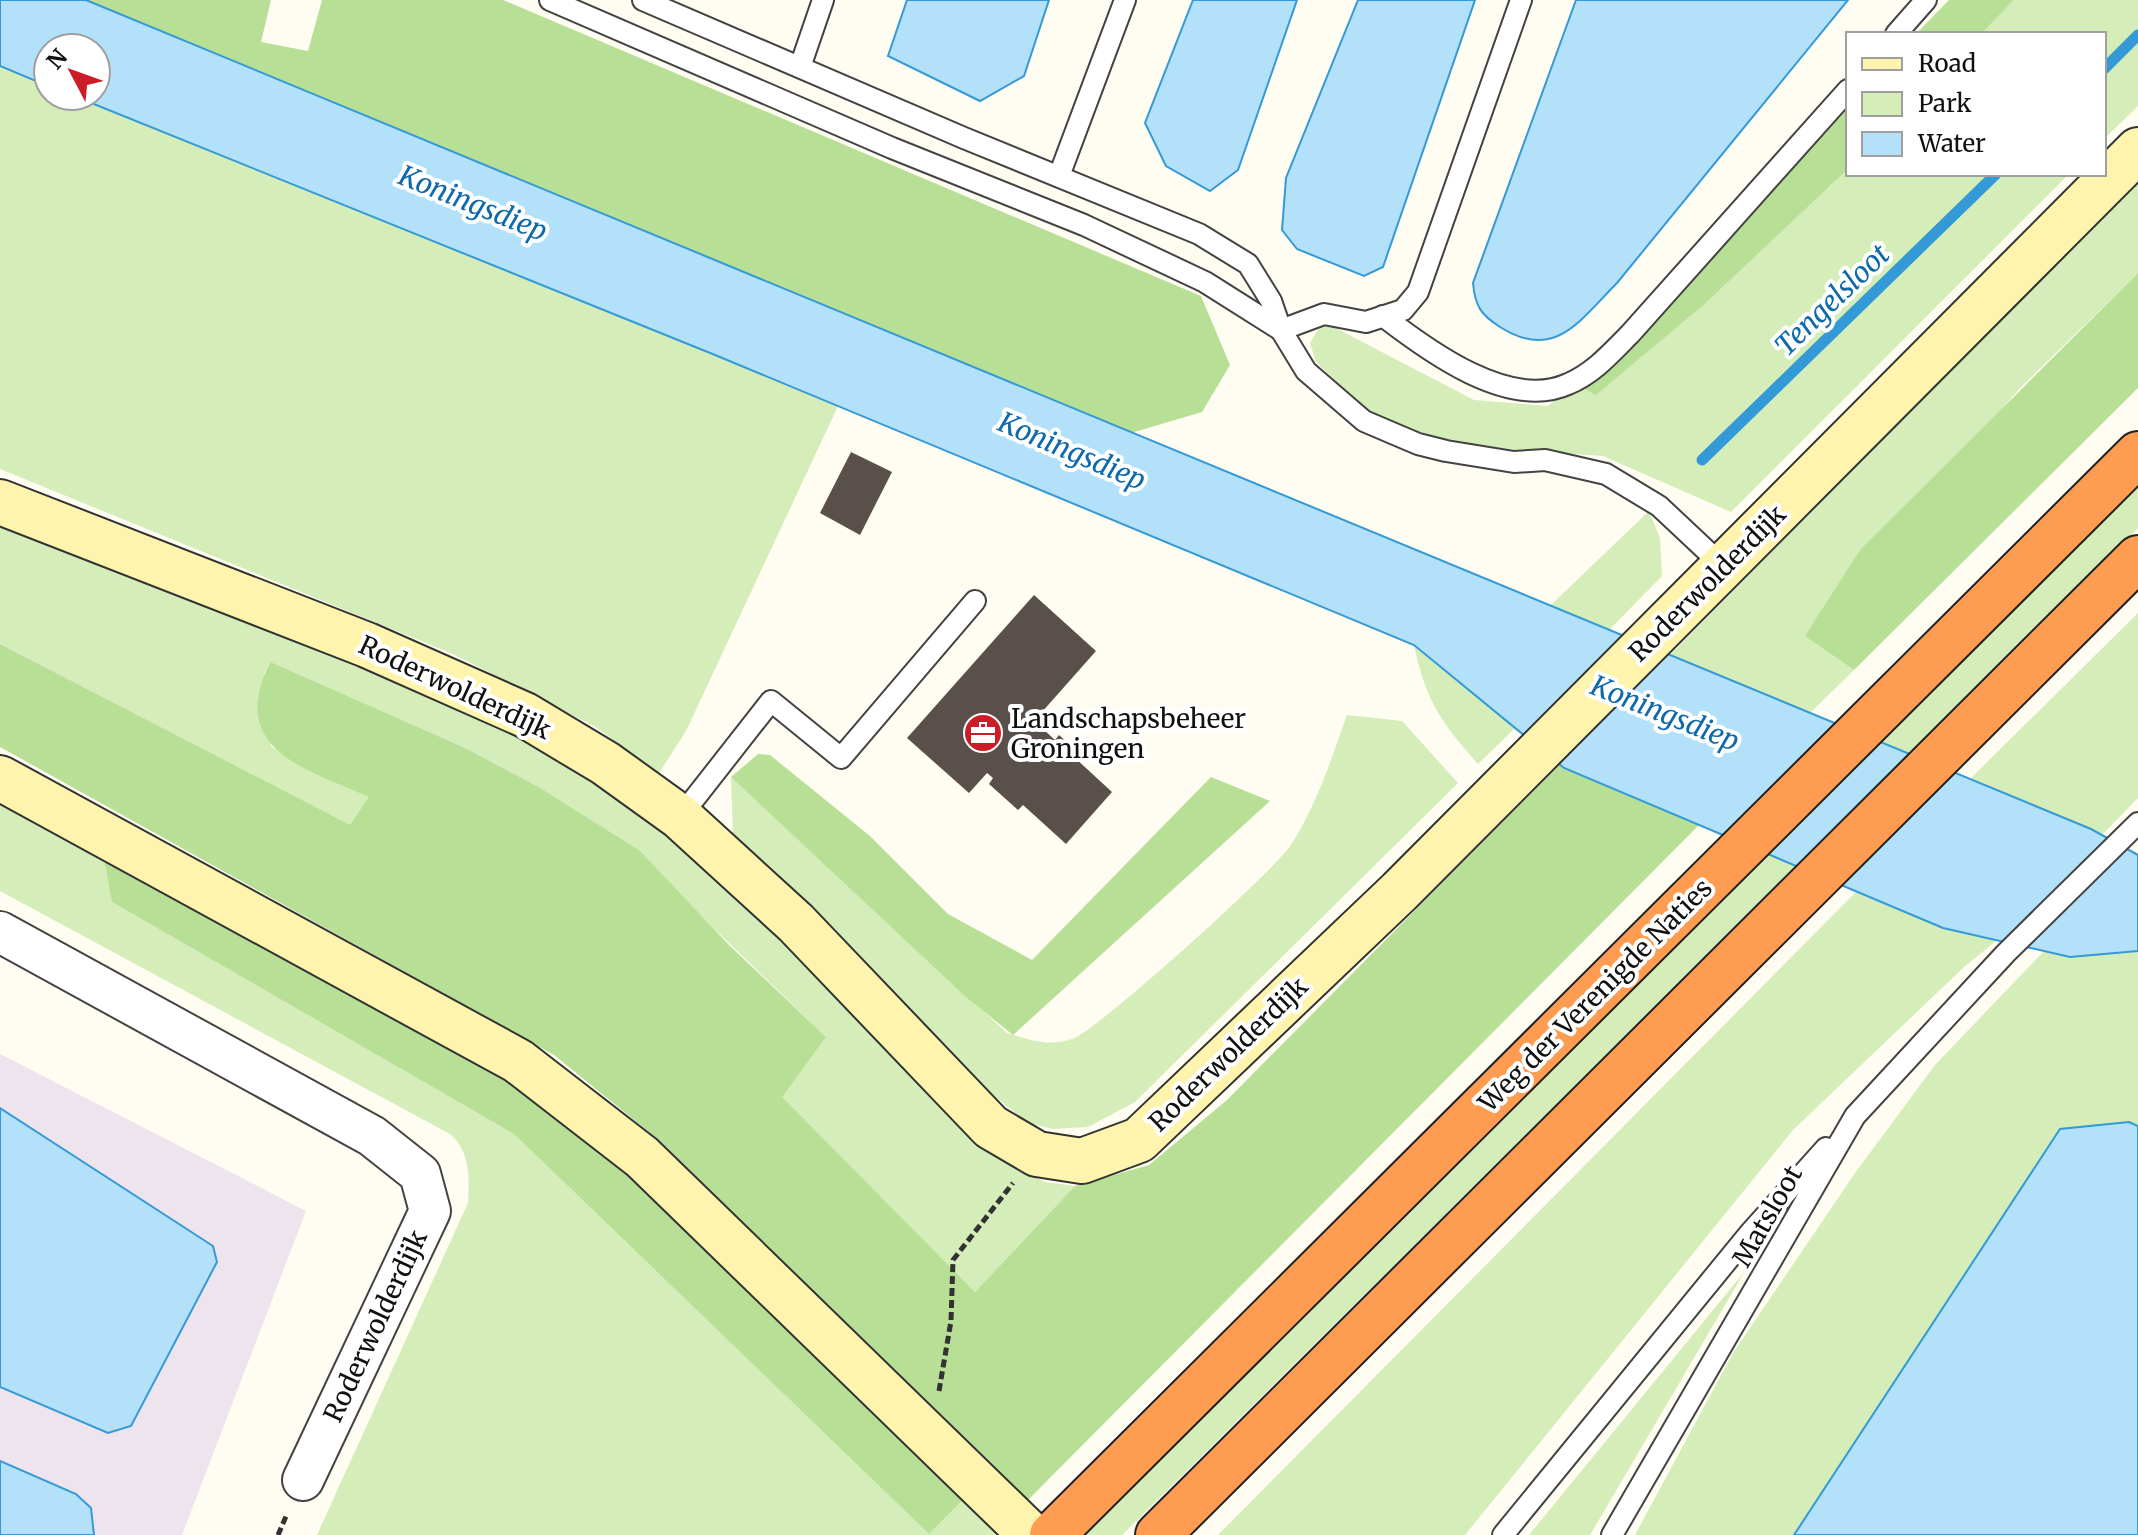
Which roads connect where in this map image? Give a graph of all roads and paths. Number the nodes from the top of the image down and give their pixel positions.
1 (550, 0) edge
2 (643, 0) edge
3 (823, 0) edge
4 (1125, 0) edge
5 (1521, 0) edge
6 (1926, 0) edge
7 (1898, 32) edge
8 (800, 67) junction
9 (1846, 92) edge
10 (2138, 150) edge
11 (1059, 176) junction
12 (1383, 316) junction
13 (1281, 330) junction
14 (2138, 454) edge
15 (0, 502) edge
16 (2138, 558) edge
17 (1724, 567) junction
18 (975, 601) dead end
19 (0, 778) edge
20 (680, 817) junction
21 (2135, 827) edge
22 (0, 932) edge
23 (1855, 1116) junction
24 (1037, 1154) junction
25 (932, 1435) junction
26 (295, 1496) joint
27 (278, 1535) edge
28 (1031, 1535) edge
29 (1052, 1535) edge
30 (1158, 1535) edge
31 (1503, 1535) edge
32 (1612, 1535) edge

1 - 13 lane
2 - 8 lane
3 - 8 lane
4 - 11 lane
5 - 12 lane
6 - 7 lane
8 - 11 lane
9 - 12 lane
10 - 17 street, Roderwolderdijk
11 - 13 lane
12 - 13 lane
13 - 17 lane
14 - 29 highway, Weg der Verenigde Naties
15 - 20 street, Roderwolderdijk
16 - 30 highway
17 - 24 street, Roderwolderdijk
18 - 20 lane
19 - 25 street
20 - 24 street, Roderwolderdijk
21 - 23 lane, Matsloot
22 - 26 street, Roderwolderdijk
23 - 31 lane
23 - 32 lane, Matsloot
24 - 25 path
25 - 28 street
26 - 27 path

